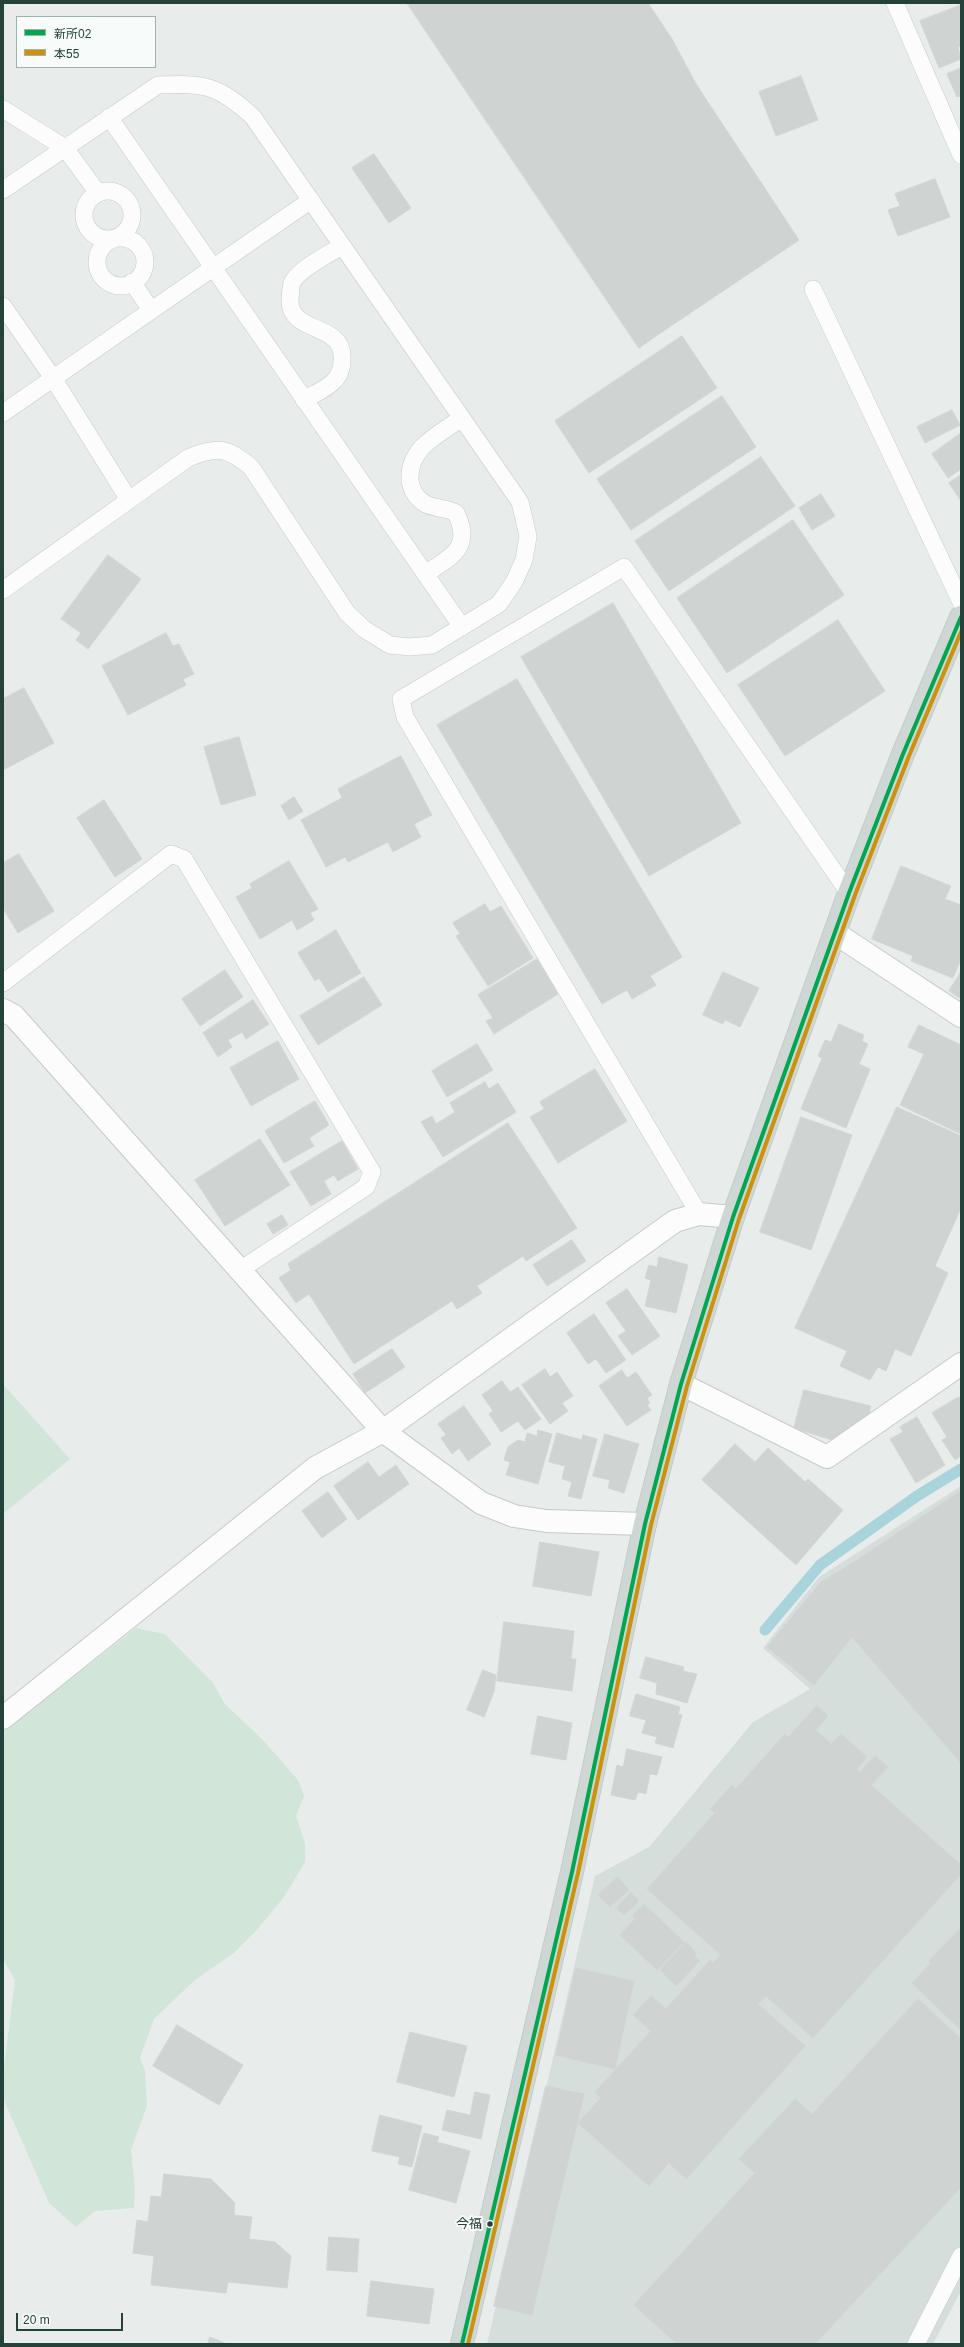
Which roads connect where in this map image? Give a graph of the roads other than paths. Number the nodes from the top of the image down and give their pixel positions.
1 (895, 3) edge
2 (3, 109) edge
3 (109, 117) junction
4 (65, 148) junction
5 (961, 155) edge
6 (3, 190) edge
7 (98, 193) junction
8 (311, 200) junction
9 (114, 238) junction
10 (342, 246) junction
11 (213, 266) junction
12 (132, 282) junction
13 (813, 289) dead end
14 (3, 306) edge
15 (151, 310) junction
16 (53, 378) junction
17 (304, 400) junction
18 (3, 413) edge
19 (462, 418) junction
20 (129, 500) junction
21 (425, 574) junction
22 (3, 590) edge
23 (961, 602) edge
24 (961, 617) edge
25 (462, 627) junction
26 (849, 893) junction
27 (835, 933) junction
28 (3, 983) edge
29 (3, 1010) edge
30 (961, 1016) edge
31 (700, 1214) junction
32 (733, 1217) junction
33 (240, 1270) junction
34 (961, 1364) edge
35 (682, 1384) junction
36 (383, 1431) junction
37 (645, 1524) junction
38 (3, 1718) edge
39 (961, 2256) edge
40 (462, 2344) edge
41 (916, 2344) edge

1 - 5 lane
2 - 4 lane
3 - 4 lane
3 - 8 lane
3 - 11 lane
4 - 6 lane
4 - 7 lane
7 - 9 lane
7 - 9 lane
8 - 10 lane
8 - 11 lane
9 - 12 lane
9 - 12 lane
10 - 17 lane
10 - 19 lane
11 - 15 lane
11 - 17 lane
12 - 15 lane
13 - 23 lane
14 - 16 lane
15 - 16 lane
16 - 18 lane
16 - 20 lane
17 - 21 lane
19 - 21 lane
19 - 25 lane
20 - 22 lane
20 - 25 lane
21 - 25 lane
24 - 26 main road
26 - 27 main road
26 - 31 lane
27 - 30 street
27 - 32 main road
28 - 33 lane
29 - 33 street
31 - 32 street
31 - 36 street
32 - 35 main road
33 - 36 street
34 - 35 street
35 - 37 main road
36 - 37 street
36 - 38 street
37 - 40 main road
39 - 41 lane

